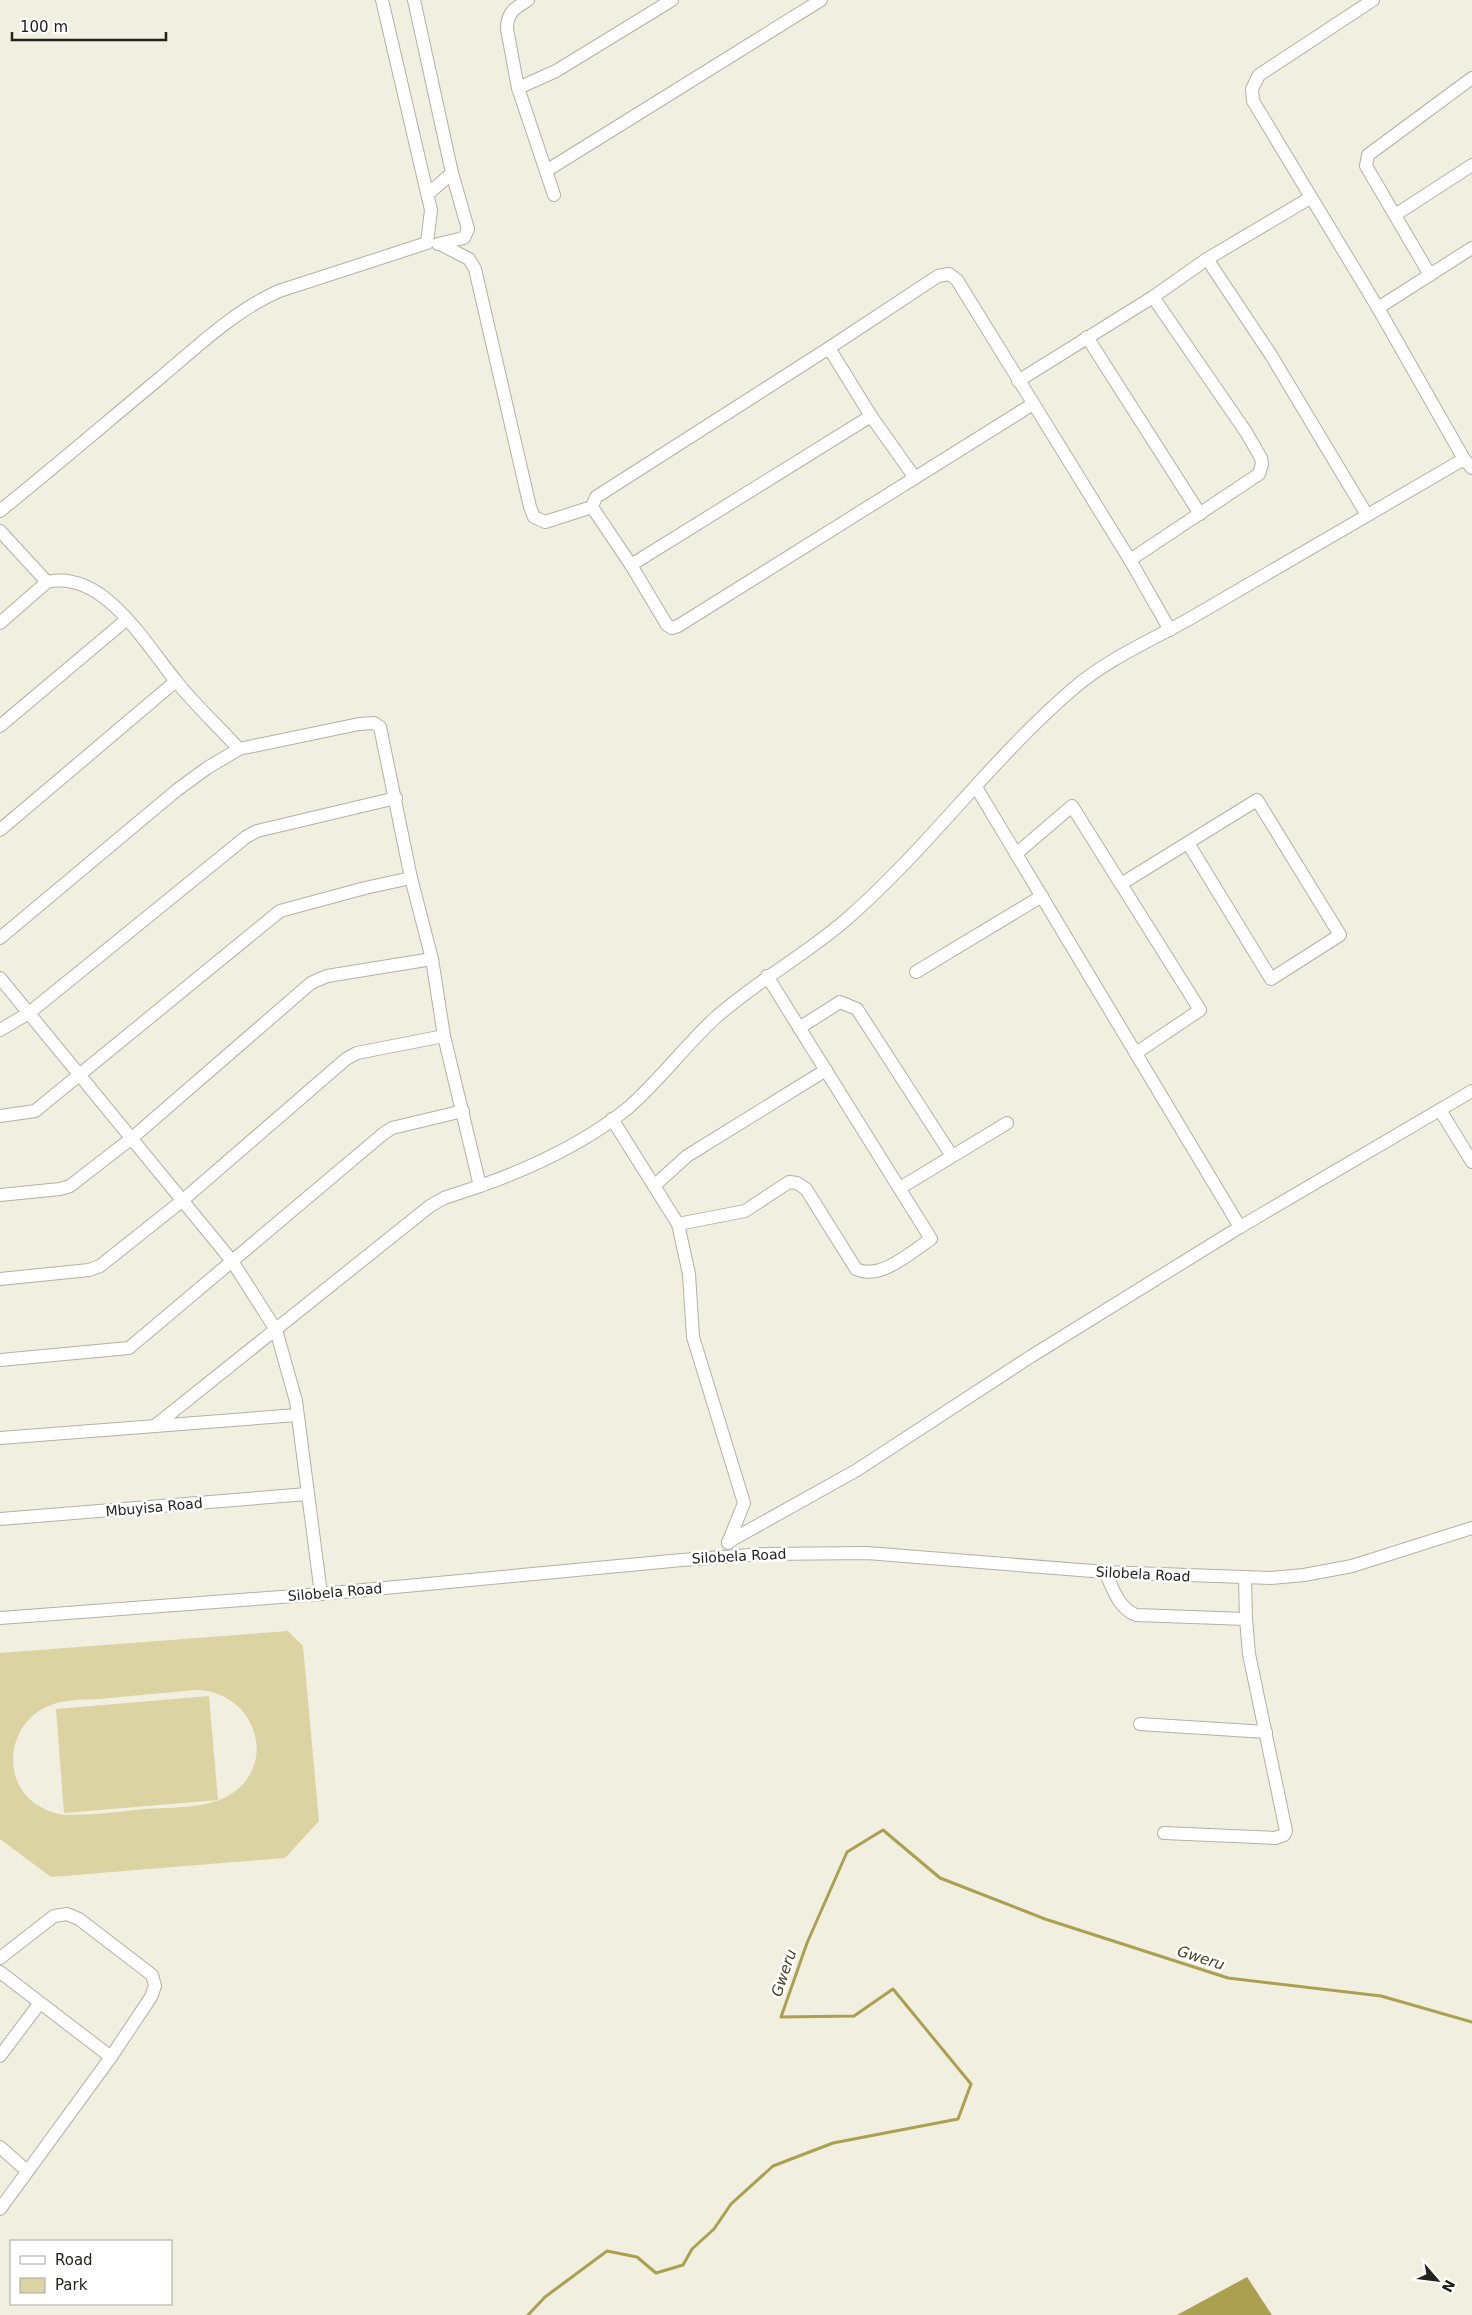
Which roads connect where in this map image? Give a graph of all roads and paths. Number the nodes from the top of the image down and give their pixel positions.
1 (382, 0) edge
2 (414, 0) edge
3 (528, 0) edge
4 (672, 0) edge
5 (821, 0) edge
6 (1373, 0) edge
7 (1472, 78) edge
8 (518, 88) junction
9 (1472, 165) edge
10 (546, 171) junction
11 (452, 173) junction
12 (428, 194) junction
13 (554, 195) dead end
14 (1310, 198) junction
15 (1395, 215) junction
16 (427, 243) junction
17 (442, 245) junction
18 (1472, 248) edge
19 (1207, 259) junction
20 (1430, 275) junction
21 (1153, 297) junction
22 (1378, 308) junction
23 (1087, 337) junction
24 (829, 348) junction
25 (1018, 381) junction
26 (1032, 404) junction
27 (871, 416) junction
28 (1468, 464) edge
29 (915, 478) junction
30 (592, 507) junction
31 (0, 511) edge
32 (1200, 514) junction
33 (1367, 515) junction
34 (0, 530) edge
35 (1130, 560) junction
36 (632, 565) junction
37 (47, 582) junction
38 (126, 620) junction
39 (0, 623) edge
40 (1170, 630) junction
41 (176, 682) junction
42 (0, 726) edge
43 (238, 749) junction
44 (976, 787) junction
45 (396, 798) junction
46 (0, 830) edge
47 (1188, 844) junction
48 (1016, 854) junction
49 (411, 878) junction
50 (1121, 884) junction
51 (1042, 896) junction
52 (0, 938) edge
53 (432, 959) junction
54 (916, 972) dead end
55 (767, 976) junction
56 (0, 978) edge
57 (28, 1013) junction
58 (800, 1028) junction
59 (0, 1030) edge
60 (444, 1036) junction
61 (1136, 1053) junction
62 (826, 1070) junction
63 (81, 1076) junction
64 (1472, 1091) edge
65 (1440, 1110) junction
66 (463, 1111) junction
67 (0, 1116) edge
68 (612, 1119) junction
69 (1007, 1123) dead end
70 (132, 1138) junction
71 (1470, 1154) edge
72 (952, 1156) junction
73 (480, 1186) junction
74 (654, 1186) junction
75 (900, 1188) junction
76 (0, 1195) edge
77 (183, 1200) junction
78 (678, 1224) junction
79 (1240, 1227) junction
80 (232, 1261) junction
81 (0, 1279) edge
82 (276, 1330) junction
83 (0, 1360) edge
84 (297, 1415) junction
85 (156, 1425) junction
86 (0, 1438) edge
87 (307, 1494) junction
88 (0, 1519) edge
89 (1472, 1528) edge
90 (728, 1542) junction
91 (722, 1557) junction
92 (1105, 1572) junction
93 (1245, 1578) junction
94 (321, 1594) junction
95 (0, 1618) edge
96 (1246, 1619) junction
97 (1140, 1724) dead end
98 (1266, 1732) junction
99 (1164, 1833) dead end
100 (0, 1958) edge
101 (0, 1972) edge
102 (39, 2004) junction
103 (1, 2054) edge
104 (112, 2057) junction
105 (0, 2147) edge
106 (27, 2171) junction
107 (0, 2210) edge

1 - 12 street
2 - 11 street
3 - 8 street
4 - 8 street
5 - 10 street
6 - 14 street
7 - 15 street
8 - 10 street
9 - 15 street
10 - 13 street
11 - 12 street
11 - 17 street
12 - 16 street
14 - 19 street
14 - 22 street
15 - 20 street
16 - 17 street
16 - 31 street
17 - 30 street
18 - 20 street
19 - 21 street
19 - 33 street
20 - 22 street
21 - 23 street
21 - 32 street
22 - 28 street
23 - 25 street
23 - 32 street
24 - 25 street
24 - 27 street
24 - 30 street
25 - 26 street
26 - 29 street
26 - 35 street
27 - 29 street
27 - 36 street
28 - 33 street
29 - 36 street
30 - 36 street
32 - 35 street
33 - 40 street
34 - 37 street
35 - 40 street
37 - 38 street
37 - 39 street
38 - 41 street
38 - 42 street
40 - 44 street
41 - 43 street
41 - 46 street
43 - 45 street
43 - 52 street
44 - 48 street
44 - 55 street
45 - 49 street
45 - 57 street
47 - 47 street
47 - 50 street
48 - 50 street
48 - 51 street
49 - 53 street
49 - 63 street
50 - 61 street
51 - 54 street
51 - 61 street
53 - 60 street
53 - 70 street
55 - 58 street
55 - 68 street
56 - 57 street
57 - 59 street
57 - 63 street
58 - 62 street
58 - 72 street
60 - 66 street
60 - 77 street
61 - 79 street
62 - 74 street
62 - 75 street
63 - 67 street
63 - 70 street
64 - 65 street
65 - 71 street
65 - 79 street
66 - 73 street
66 - 80 street
68 - 73 street
68 - 74 street
69 - 72 street
70 - 76 street
70 - 77 street
72 - 75 street
73 - 82 street
74 - 78 street
75 - 78 street
77 - 80 street
77 - 81 street
78 - 90 street
79 - 90 street
80 - 82 street
80 - 83 street
82 - 84 street
82 - 85 street
84 - 85 street
84 - 87 street
85 - 86 street
87 - 88 street, Mbuyisa Road
87 - 94 street
89 - 93 street, Silobela Road
90 - 91 street
91 - 92 street, Silobela Road
91 - 94 street, Silobela Road
92 - 93 street, Silobela Road
92 - 96 street
93 - 96 street
94 - 95 street, Silobela Road
96 - 98 street
97 - 98 street
98 - 99 street
100 - 104 street
101 - 102 street
102 - 103 street
102 - 104 street
104 - 106 street
105 - 106 street
106 - 107 street

